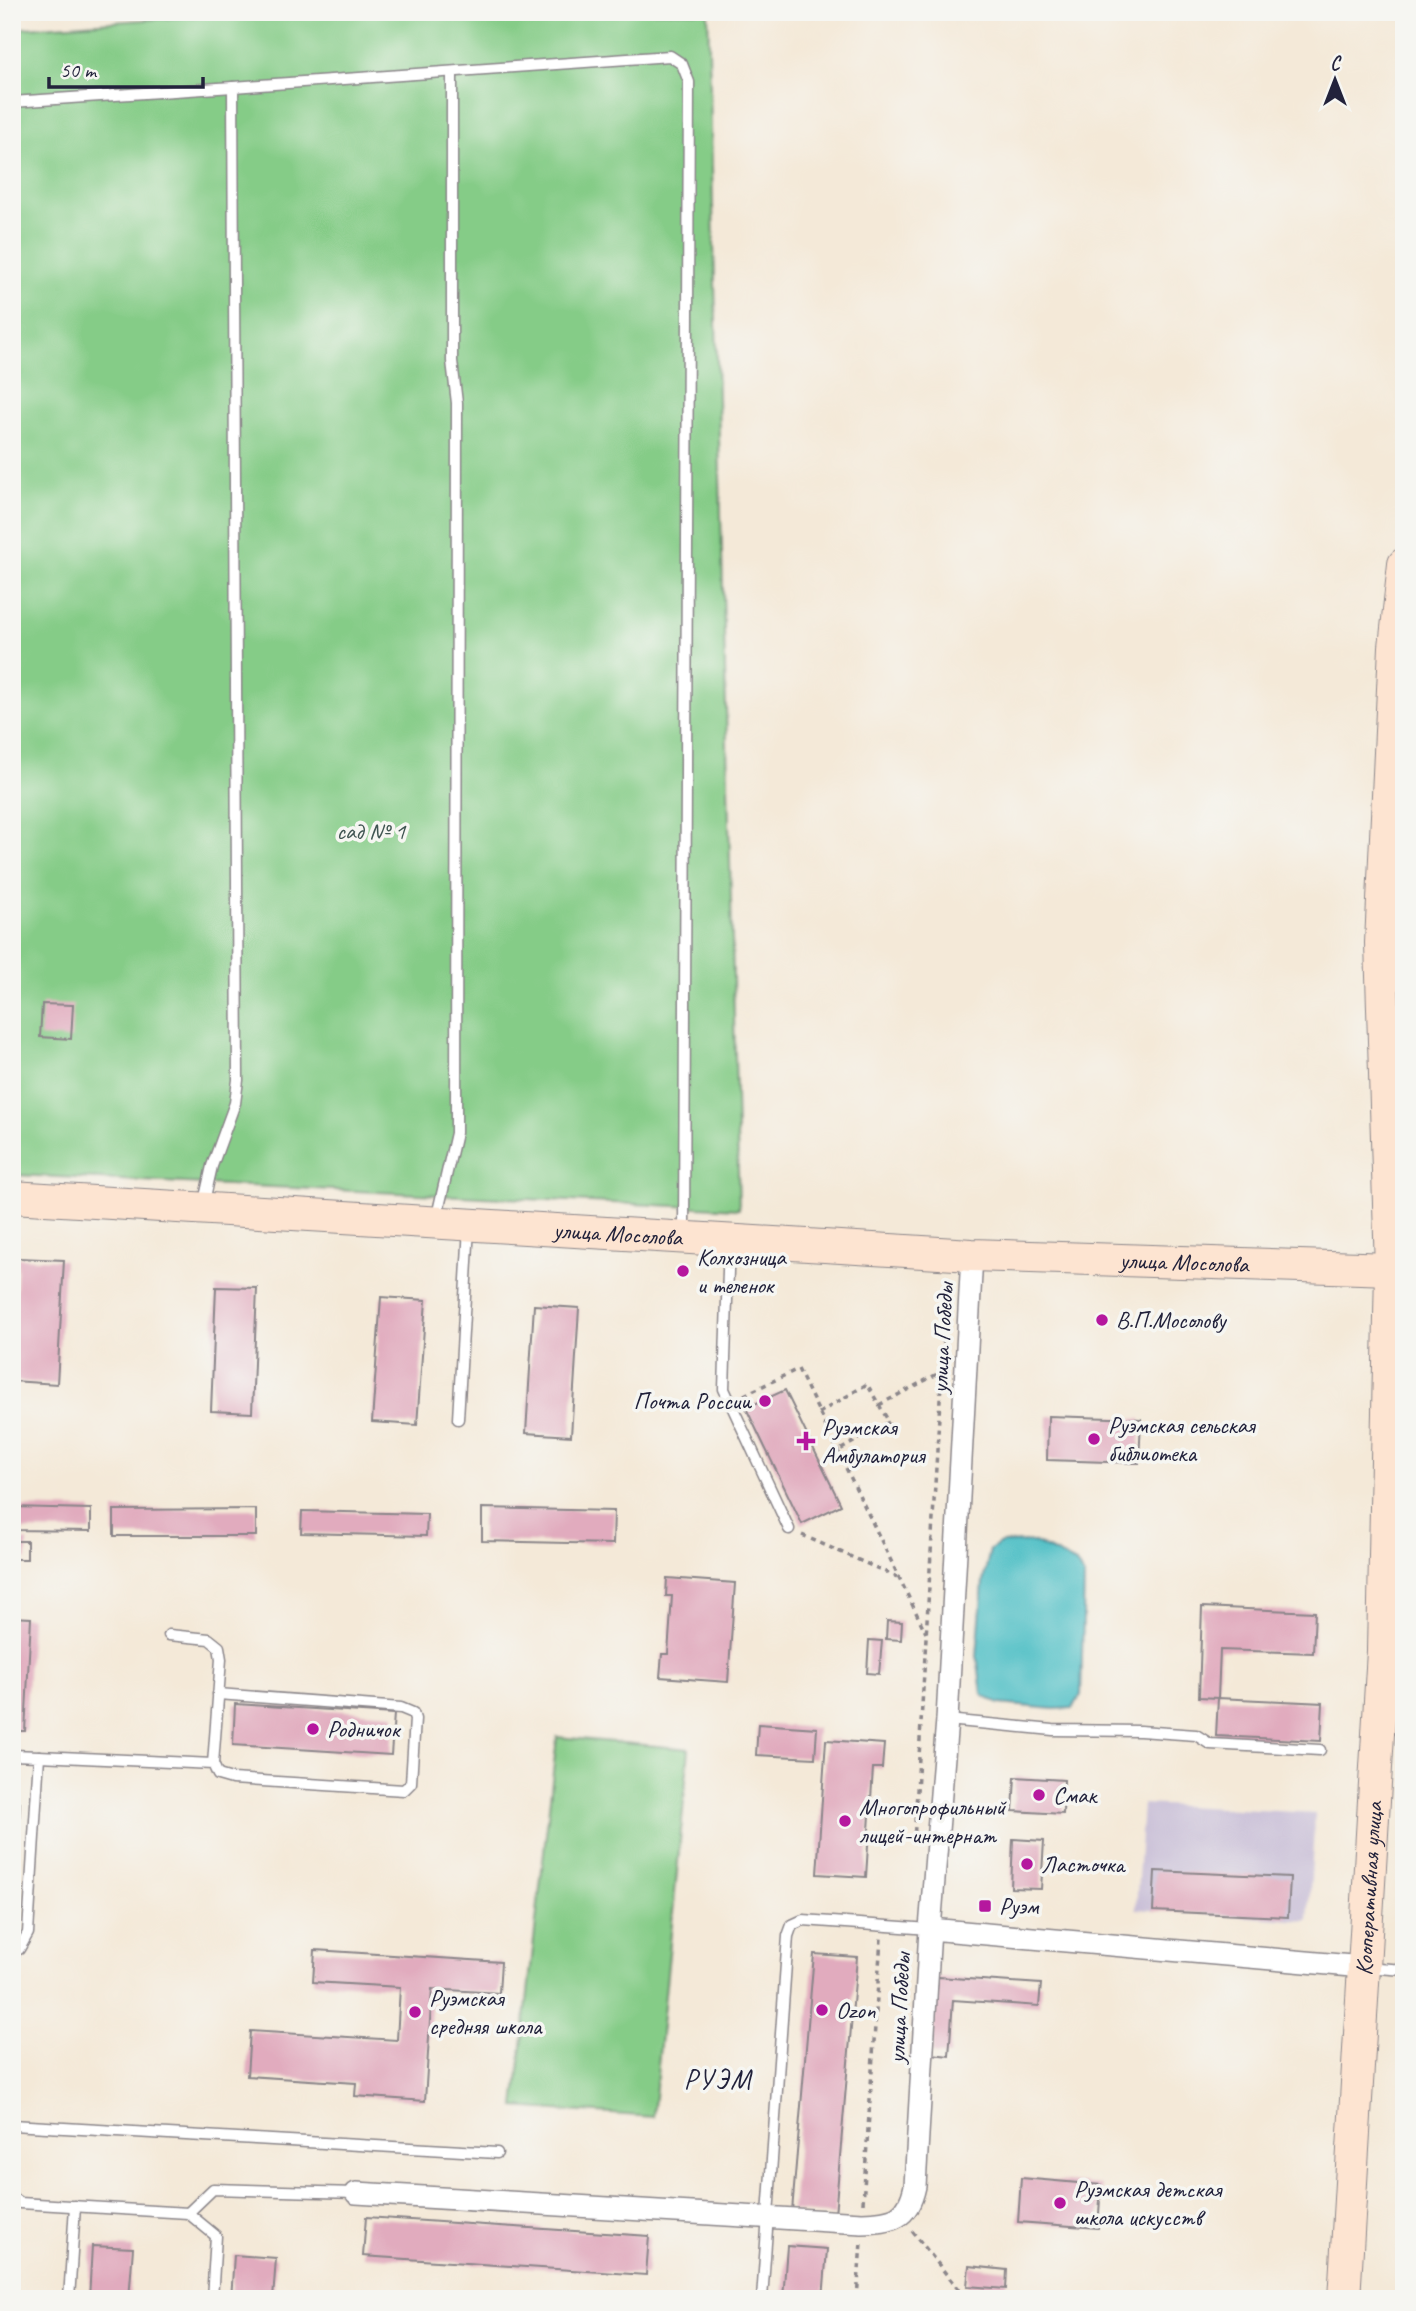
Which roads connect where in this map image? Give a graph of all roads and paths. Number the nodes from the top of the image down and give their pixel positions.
1 (452, 72) junction
2 (233, 87) junction
3 (12, 102) edge
4 (1404, 564) edge
5 (12, 1197) edge
6 (202, 1208) junction
7 (435, 1222) junction
8 (469, 1224) junction
9 (684, 1237) junction
10 (729, 1240) junction
11 (960, 1254) junction
12 (1391, 1269) junction
13 (942, 1372) junction
14 (730, 1402) junction
15 (879, 1405) junction
16 (819, 1412) junction
17 (458, 1419) dead end
18 (838, 1451) junction
19 (789, 1529) joint
20 (899, 1578) junction
21 (926, 1634) junction
22 (169, 1635) dead end
23 (218, 1694) junction
24 (947, 1720) junction
25 (1320, 1750) dead end
26 (12, 1755) edge
27 (39, 1756) junction
28 (213, 1764) junction
29 (914, 1844) dead end
30 (882, 1926) junction
31 (930, 1929) junction
32 (12, 1951) edge
33 (1363, 1967) junction
34 (1404, 1969) edge
35 (12, 2125) edge
36 (497, 2153) dead end
37 (356, 2193) joint
38 (12, 2198) edge
39 (75, 2206) junction
40 (188, 2213) junction
41 (900, 2215) junction
42 (768, 2217) junction
43 (862, 2223) junction
44 (69, 2299) edge
45 (212, 2299) edge
46 (762, 2299) edge
47 (857, 2299) edge
48 (966, 2299) edge
49 (1344, 2299) edge

1 - 2 lane
1 - 7 lane
1 - 9 lane
2 - 3 lane
2 - 6 lane
4 - 12 street, Кооперативная улица
5 - 6 street, улица Мосолова
6 - 7 street, улица Мосолова
7 - 8 street, улица Мосолова
8 - 9 street, улица Мосолова
8 - 17 lane
9 - 10 street, улица Мосолова
10 - 11 street, улица Мосолова
10 - 14 lane
11 - 12 street, улица Мосолова
11 - 13 path
11 - 24 street, улица Победы
12 - 33 street, Кооперативная улица
13 - 15 path
13 - 21 path
14 - 16 path
14 - 19 lane
15 - 16 path
15 - 18 path
16 - 18 path
18 - 20 path
19 - 20 path
20 - 21 path
21 - 29 path
22 - 23 lane
23 - 28 lane
23 - 28 lane
24 - 25 lane
24 - 31 street, улица Победы
26 - 27 lane
27 - 28 lane
27 - 32 lane
30 - 31 lane
30 - 42 lane
30 - 43 path
31 - 33 street
31 - 41 street, улица Победы
33 - 34 lane
33 - 49 street, Кооперативная улица
35 - 36 lane
37 - 40 lane
37 - 42 street
38 - 39 lane
39 - 40 lane
39 - 44 lane
40 - 45 lane
41 - 43 street
41 - 48 path
42 - 43 street
42 - 46 lane
43 - 47 path

